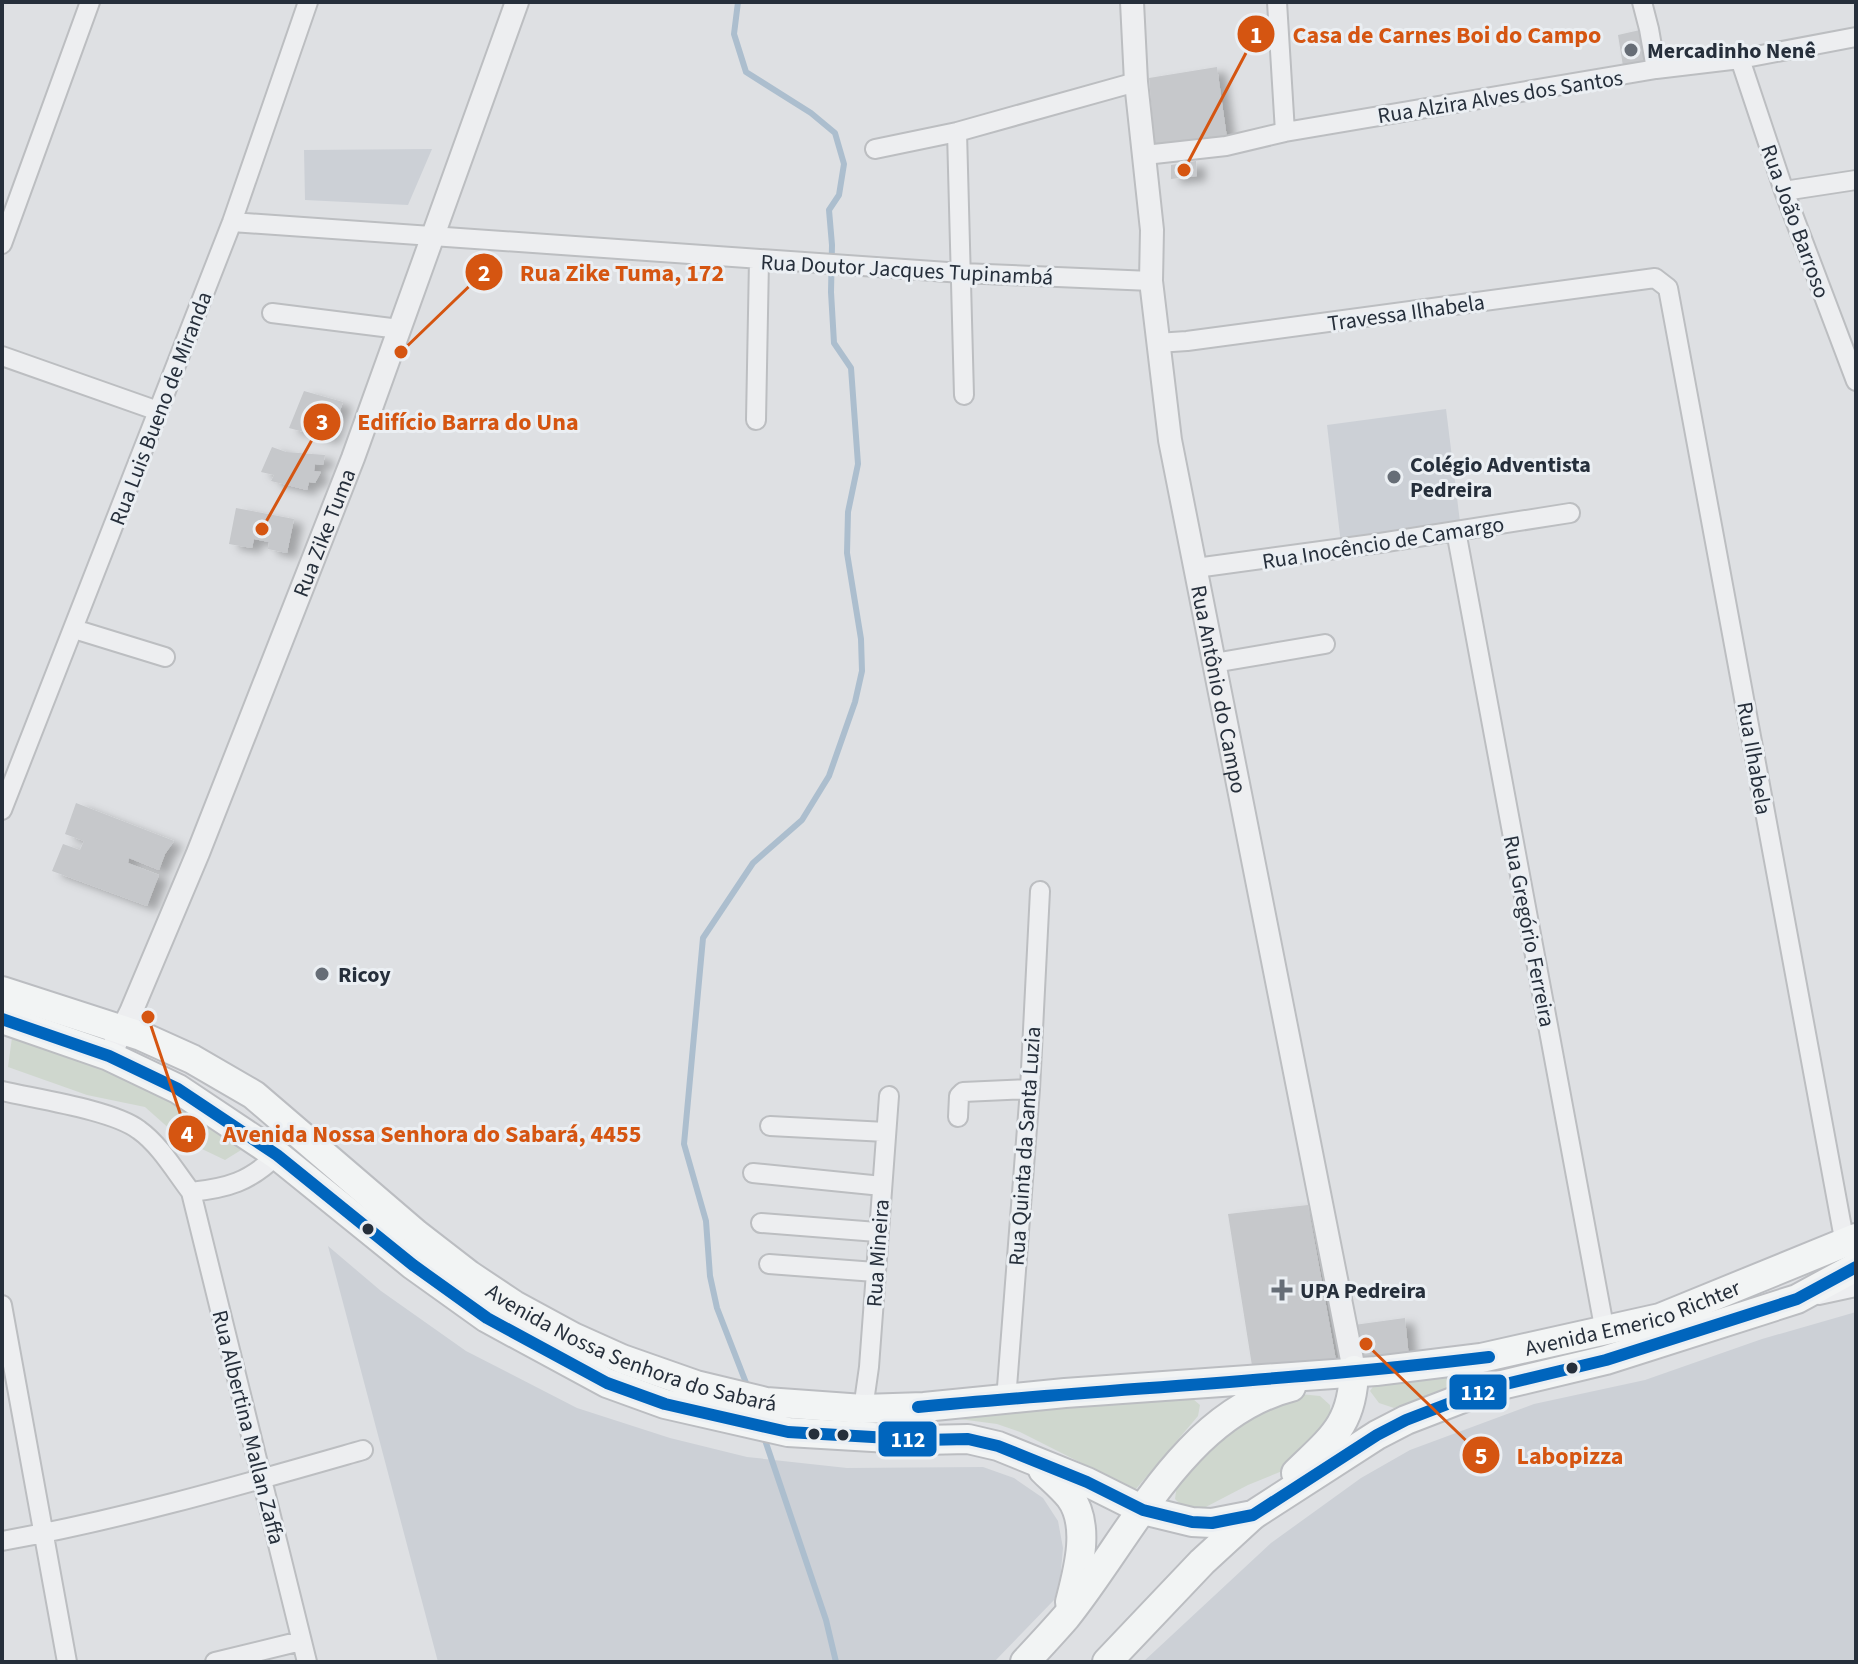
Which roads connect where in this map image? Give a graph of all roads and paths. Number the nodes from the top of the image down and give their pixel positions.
1 (90, 2) edge
2 (308, 2) edge
3 (517, 2) edge
4 (1132, 2) edge
5 (1277, 2) edge
6 (1642, 2) edge
7 (1856, 37) edge
8 (1740, 59) junction
9 (1656, 69) junction
10 (1136, 82) junction
11 (957, 132) junction
12 (1285, 132) junction
13 (875, 149) dead end
14 (1145, 155) junction
15 (1856, 180) edge
16 (1784, 191) junction
17 (232, 222) junction
18 (434, 236) junction
19 (2, 244) edge
20 (759, 260) junction
21 (962, 273) junction
22 (1655, 278) joint
23 (1151, 281) junction
24 (272, 313) dead end
25 (399, 329) junction
26 (1847, 332) edge
27 (1157, 343) junction
28 (2, 356) edge
29 (1856, 381) edge
30 (964, 395) dead end
31 (158, 411) junction
32 (756, 420) dead end
33 (1570, 513) dead end
34 (1456, 531) junction
35 (1196, 568) junction
36 (74, 629) junction
37 (1325, 644) dead end
38 (165, 657) dead end
39 (1214, 663) junction
40 (2, 810) edge
41 (1040, 891) dead end
42 (2, 991) edge
43 (2, 1019) edge
44 (123, 1029) junction
45 (109, 1056) junction
46 (1030, 1089) junction
47 (2, 1091) edge
48 (889, 1096) dead end
49 (958, 1117) dead end
50 (770, 1126) dead end
51 (886, 1132) junction
52 (277, 1155) junction
53 (753, 1173) dead end
54 (882, 1186) junction
55 (191, 1192) junction
56 (761, 1223) dead end
57 (877, 1232) junction
58 (1852, 1250) edge
59 (769, 1264) dead end
60 (875, 1272) junction
61 (1856, 1287) edge
62 (1797, 1299) junction
63 (2, 1305) edge
64 (1605, 1332) junction
65 (1354, 1370) junction
66 (1006, 1400) junction
67 (863, 1409) junction
68 (363, 1450) dead end
69 (1031, 1458) junction
70 (262, 1479) junction
71 (1143, 1510) junction
72 (1253, 1515) junction
73 (45, 1533) junction
74 (2, 1541) edge
75 (1066, 1616) junction
76 (301, 1641) junction
77 (67, 1662) edge
78 (215, 1662) edge
79 (307, 1662) edge
80 (1025, 1662) edge
81 (1107, 1662) edge

1 - 19 street
2 - 17 street, Rua Luis Bueno de Miranda
3 - 18 street, Rua Zike Tuma
4 - 10 street, Rua Antônio do Campo
5 - 12 street
6 - 9 street
7 - 8 street, Rua Alzira Alves dos Santos
8 - 9 street, Rua Alzira Alves dos Santos
8 - 16 street, Rua João Barroso
9 - 12 street, Rua Alzira Alves dos Santos
10 - 11 street
10 - 14 street, Rua Antônio do Campo
11 - 13 street
11 - 21 street
12 - 14 street, Rua Alzira Alves dos Santos
14 - 23 street, Rua Antônio do Campo
15 - 16 street
16 - 26 street, Rua João Barroso
17 - 18 street, Rua Doutor Jacques Tupinambá
17 - 31 street, Rua Luis Bueno de Miranda
18 - 20 street, Rua Doutor Jacques Tupinambá
18 - 25 street, Rua Zike Tuma
20 - 21 street, Rua Doutor Jacques Tupinambá
20 - 32 street
21 - 23 street, Rua Doutor Jacques Tupinambá
21 - 30 street
22 - 27 street, Travessa Ilhabela
22 - 58 street, Rua Ilhabela
23 - 27 street, Rua Antônio do Campo
24 - 25 street
25 - 44 street, Rua Zike Tuma
26 - 29 street, Rua João Barroso
27 - 35 street, Rua Antônio do Campo
28 - 31 street
31 - 36 street, Rua Luis Bueno de Miranda
33 - 34 street, Rua Inocêncio de Camargo
34 - 35 street, Rua Inocêncio de Camargo
34 - 64 street, Rua Gregório Ferreira
35 - 39 street, Rua Antônio do Campo
36 - 38 street
36 - 40 street, Rua Luis Bueno de Miranda
37 - 39 street
39 - 65 street, Rua Antônio do Campo
41 - 46 street, Rua Quinta da Santa Luzia
42 - 44 main road, Avenida Nossa Senhora do Sabará
43 - 45 main road, Avenida Nossa Senhora do Sabará
44 - 45 street, Rua Zike Tuma
44 - 67 main road, Avenida Nossa Senhora do Sabará
45 - 52 main road, Avenida Nossa Senhora do Sabará
46 - 49 street
46 - 66 street, Rua Quinta da Santa Luzia
47 - 55 street
48 - 51 street, Rua Mineira
50 - 51 street
51 - 54 street, Rua Mineira
52 - 55 street
52 - 69 main road, Avenida Nossa Senhora do Sabará
53 - 54 street
54 - 57 street, Rua Mineira
55 - 70 street, Rua Albertina Mallan Zaffa
56 - 57 street
57 - 60 street, Rua Mineira
58 - 62 main road, Avenida Emerico Richter
58 - 64 main road, Avenida Emerico Richter
59 - 60 street
60 - 67 street, Rua Mineira
61 - 62 street
62 - 72 main road, Avenida Emerico Richter
63 - 73 street
64 - 65 main road, Avenida Emerico Richter
65 - 66 main road, Avenida Nossa Senhora do Sabará
65 - 71 main road
65 - 72 main road
66 - 67 main road, Avenida Nossa Senhora do Sabará
68 - 70 street
69 - 71 main road, Avenida Nossa Senhora do Sabará
69 - 75 main road
70 - 73 street
70 - 76 street, Rua Albertina Mallan Zaffa
71 - 72 main road, Avenida Nossa Senhora do Sabará
71 - 75 main road
72 - 81 main road
73 - 74 street
73 - 77 street
75 - 80 main road
76 - 78 street
76 - 79 street, Rua Albertina Mallan Zaffa

